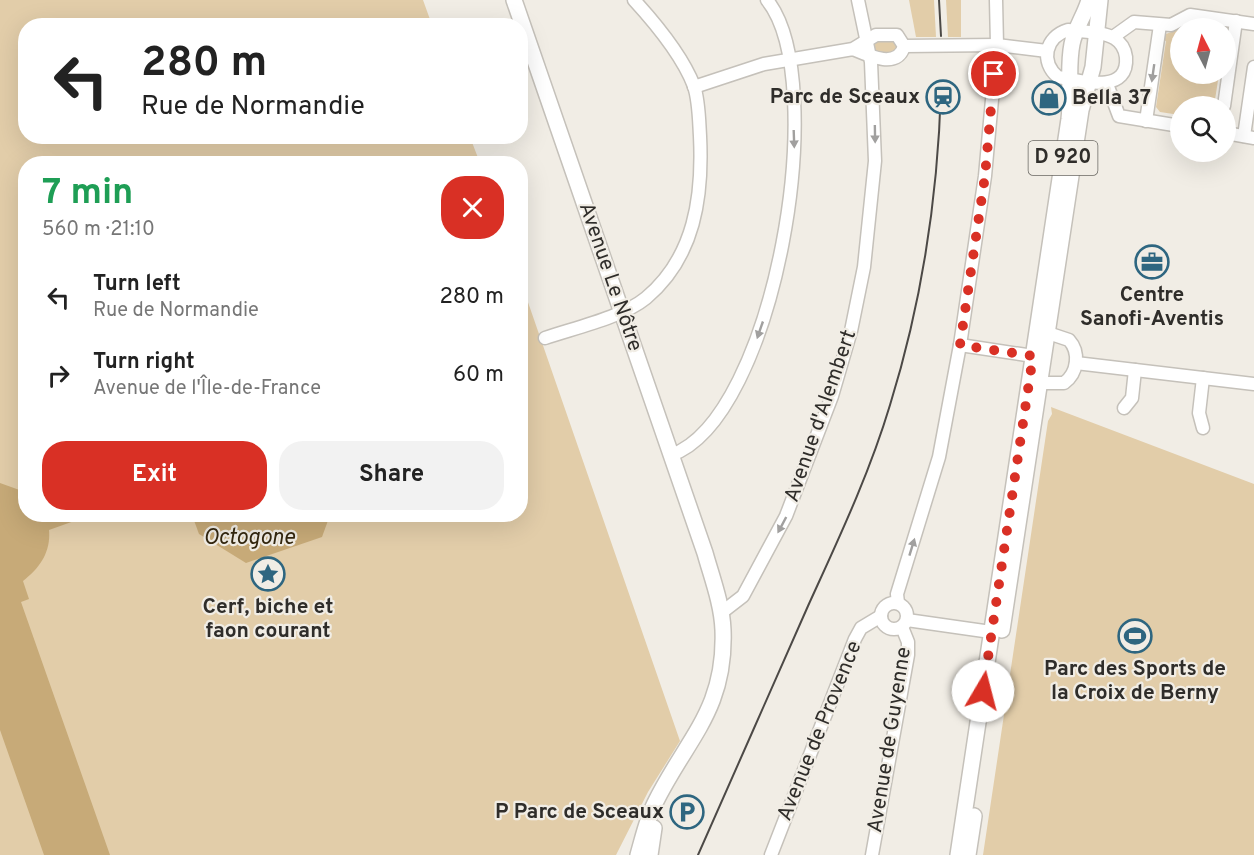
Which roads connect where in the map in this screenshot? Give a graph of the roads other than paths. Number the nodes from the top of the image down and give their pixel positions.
1 (514, 0) edge
2 (634, 0) edge
3 (767, 0) edge
4 (858, 0) edge
5 (996, 0) edge
6 (1089, 0) edge
7 (1100, 0) edge
8 (776, 6) edge
9 (520, 18) edge
10 (1185, 18) edge
11 (1213, 18) edge
12 (1236, 21) edge
13 (1254, 24) edge
14 (1160, 25) junction
15 (1170, 26) edge
16 (1076, 31) junction
17 (1105, 36) junction
18 (866, 39) junction
19 (528, 40) edge
20 (997, 45) junction
21 (904, 46) junction
22 (853, 49) junction
23 (1047, 51) junction
24 (869, 55) junction
25 (789, 60) junction
26 (1254, 67) edge
27 (1069, 75) junction
28 (1089, 82) junction
29 (1107, 84) junction
30 (694, 87) junction
31 (1146, 121) junction
32 (1170, 125) edge
33 (1249, 137) edge
34 (622, 311) junction
35 (1048, 333) junction
36 (545, 338) dead end
37 (960, 345) junction
38 (1033, 356) junction
39 (1076, 363) junction
40 (1135, 370) junction
41 (1203, 378) junction
42 (1040, 383) junction
43 (1254, 384) edge
44 (1124, 408) dead end
45 (1203, 428) dead end
46 (671, 455) junction
47 (898, 603) junction
48 (725, 610) junction
49 (881, 616) junction
50 (904, 623) junction
51 (991, 632) junction
52 (638, 855) edge
53 (650, 855) edge
54 (771, 855) edge
55 (872, 855) edge
56 (958, 855) edge
57 (968, 855) edge

1 - 9 main road, Avenue Le Nôtre
2 - 30 street
3 - 8 street
4 - 18 street, Avenue d'Alembert
5 - 20 street
6 - 16 main road, D 920
7 - 17 main road, D 920
8 - 25 street
10 - 11 street
12 - 13 street
14 - 15 street
14 - 17 street
14 -> 31 street
16 - 17 street
16 - 23 street
16 - 27 main road, D 920
17 - 28 main road, D 920
17 - 29 street
18 - 21 street
18 - 22 street
18 - 24 street, Avenue d'Alembert
19 - 34 main road, Avenue Le Nôtre
20 - 21 street
20 - 23 street
20 - 37 street
21 - 24 street
22 - 24 street
22 - 25 street
23 - 27 street
24 -> 48 street, Avenue d'Alembert
25 - 30 street
25 -> 46 street
26 - 33 street
27 - 28 street
27 - 38 main road, D 920
28 - 29 street
28 - 35 main road, D 920
29 - 31 street
30 - 34 street
31 - 32 street
34 - 36 street
34 - 46 main road, Avenue Le Nôtre
35 - 39 street
35 - 42 main road, D 920
37 - 38 street
47 -> 37 street
38 - 51 main road, D 920
39 - 40 street
39 - 42 street
40 - 41 street
40 - 44 street
41 - 43 street
41 - 45 street
42 - 57 main road, D 920
46 - 48 main road, Avenue Le Nôtre
47 - 49 street
47 - 50 street
48 - 52 main road
48 - 53 main road
49 - 50 street
49 - 54 street, Avenue de Provence
50 - 51 street
50 - 55 street, Avenue de Guyenne
51 - 56 main road, D 920

